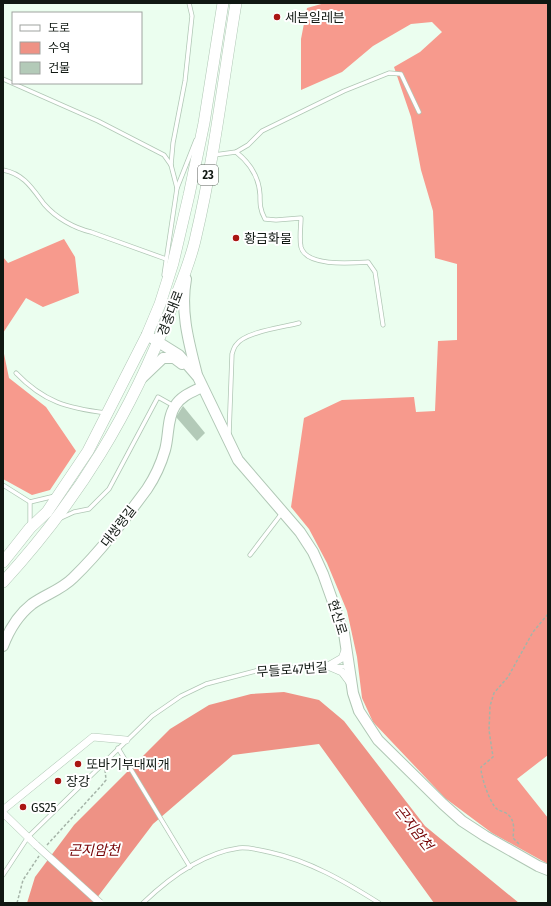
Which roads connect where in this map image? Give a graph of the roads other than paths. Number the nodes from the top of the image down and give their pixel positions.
1 (190, 3) edge
2 (223, 3) edge
3 (236, 3) edge
4 (16, 84) edge
5 (419, 112) dead end
6 (204, 123) junction
7 (236, 152) junction
8 (211, 156) junction
9 (171, 165) junction
10 (3, 170) edge
11 (177, 188) junction
12 (166, 259) junction
13 (188, 265) junction
14 (160, 304) junction
15 (298, 323) dead end
16 (383, 325) dead end
17 (147, 335) junction
18 (159, 341) junction
19 (16, 373) dead end
20 (198, 377) junction
21 (142, 378) junction
22 (202, 387) junction
23 (175, 406) junction
24 (108, 413) junction
25 (229, 444) junction
26 (3, 485) edge
27 (58, 495) junction
28 (30, 502) junction
29 (283, 512) junction
30 (56, 520) junction
31 (30, 528) junction
32 (250, 555) dead end
33 (3, 562) edge
34 (3, 582) edge
35 (3, 646) edge
36 (346, 648) junction
37 (328, 666) junction
38 (350, 667) junction
39 (352, 686) junction
40 (126, 740) junction
41 (118, 748) junction
42 (3, 811) edge
43 (28, 837) junction
44 (190, 867) junction
45 (548, 870) edge
46 (3, 875) edge
47 (100, 903) edge
48 (143, 903) edge
49 (379, 903) edge

1 - 9 lane
2 - 6 main road, 경충대로 / 23
3 - 8 main road, 경충대로 / 23
4 - 9 lane
5 - 7 lane
6 - 11 lane
6 - 14 main road, 경충대로 / 23
7 - 8 lane
7 - 16 lane
8 - 13 main road, 경충대로 / 23
9 - 11 lane
10 - 12 lane
11 - 12 lane
12 - 14 lane
13 - 18 main road, 경충대로 / 23
13 - 20 street
14 - 17 main road, 경충대로 / 23
15 - 25 lane
17 - 18 street, 현산로
17 - 24 main road, 경충대로 / 23
18 - 20 street, 현산로
18 - 21 main road, 경충대로 / 23
19 - 24 lane
20 - 21 street
20 - 22 street, 현산로
21 - 30 main road, 경충대로 / 23
22 - 23 street
22 - 25 street, 현산로
23 - 30 lane
23 - 35 street, 대쌍령길
24 - 27 main road, 경충대로 / 23
25 - 29 street, 현산로
26 - 28 lane
27 - 28 lane
27 - 31 main road, 경충대로 / 23
28 - 31 lane
29 - 32 lane
29 - 36 street, 현산로
30 - 34 main road, 경충대로 / 23
31 - 33 main road, 경충대로 / 23
36 - 37 street
36 - 38 street, 현산로
37 - 38 lane, 무들로47번길
37 - 39 street
37 - 40 lane, 무들로47번길
38 - 39 street, 현산로
39 - 45 street, 현산로
40 - 41 lane, 무들로47번길
40 - 42 street
41 - 43 lane, 무들로47번길
41 - 44 lane
42 - 43 street
43 - 46 lane, 무들로47번길
43 - 47 street, bridge
44 - 48 lane
44 - 49 lane

